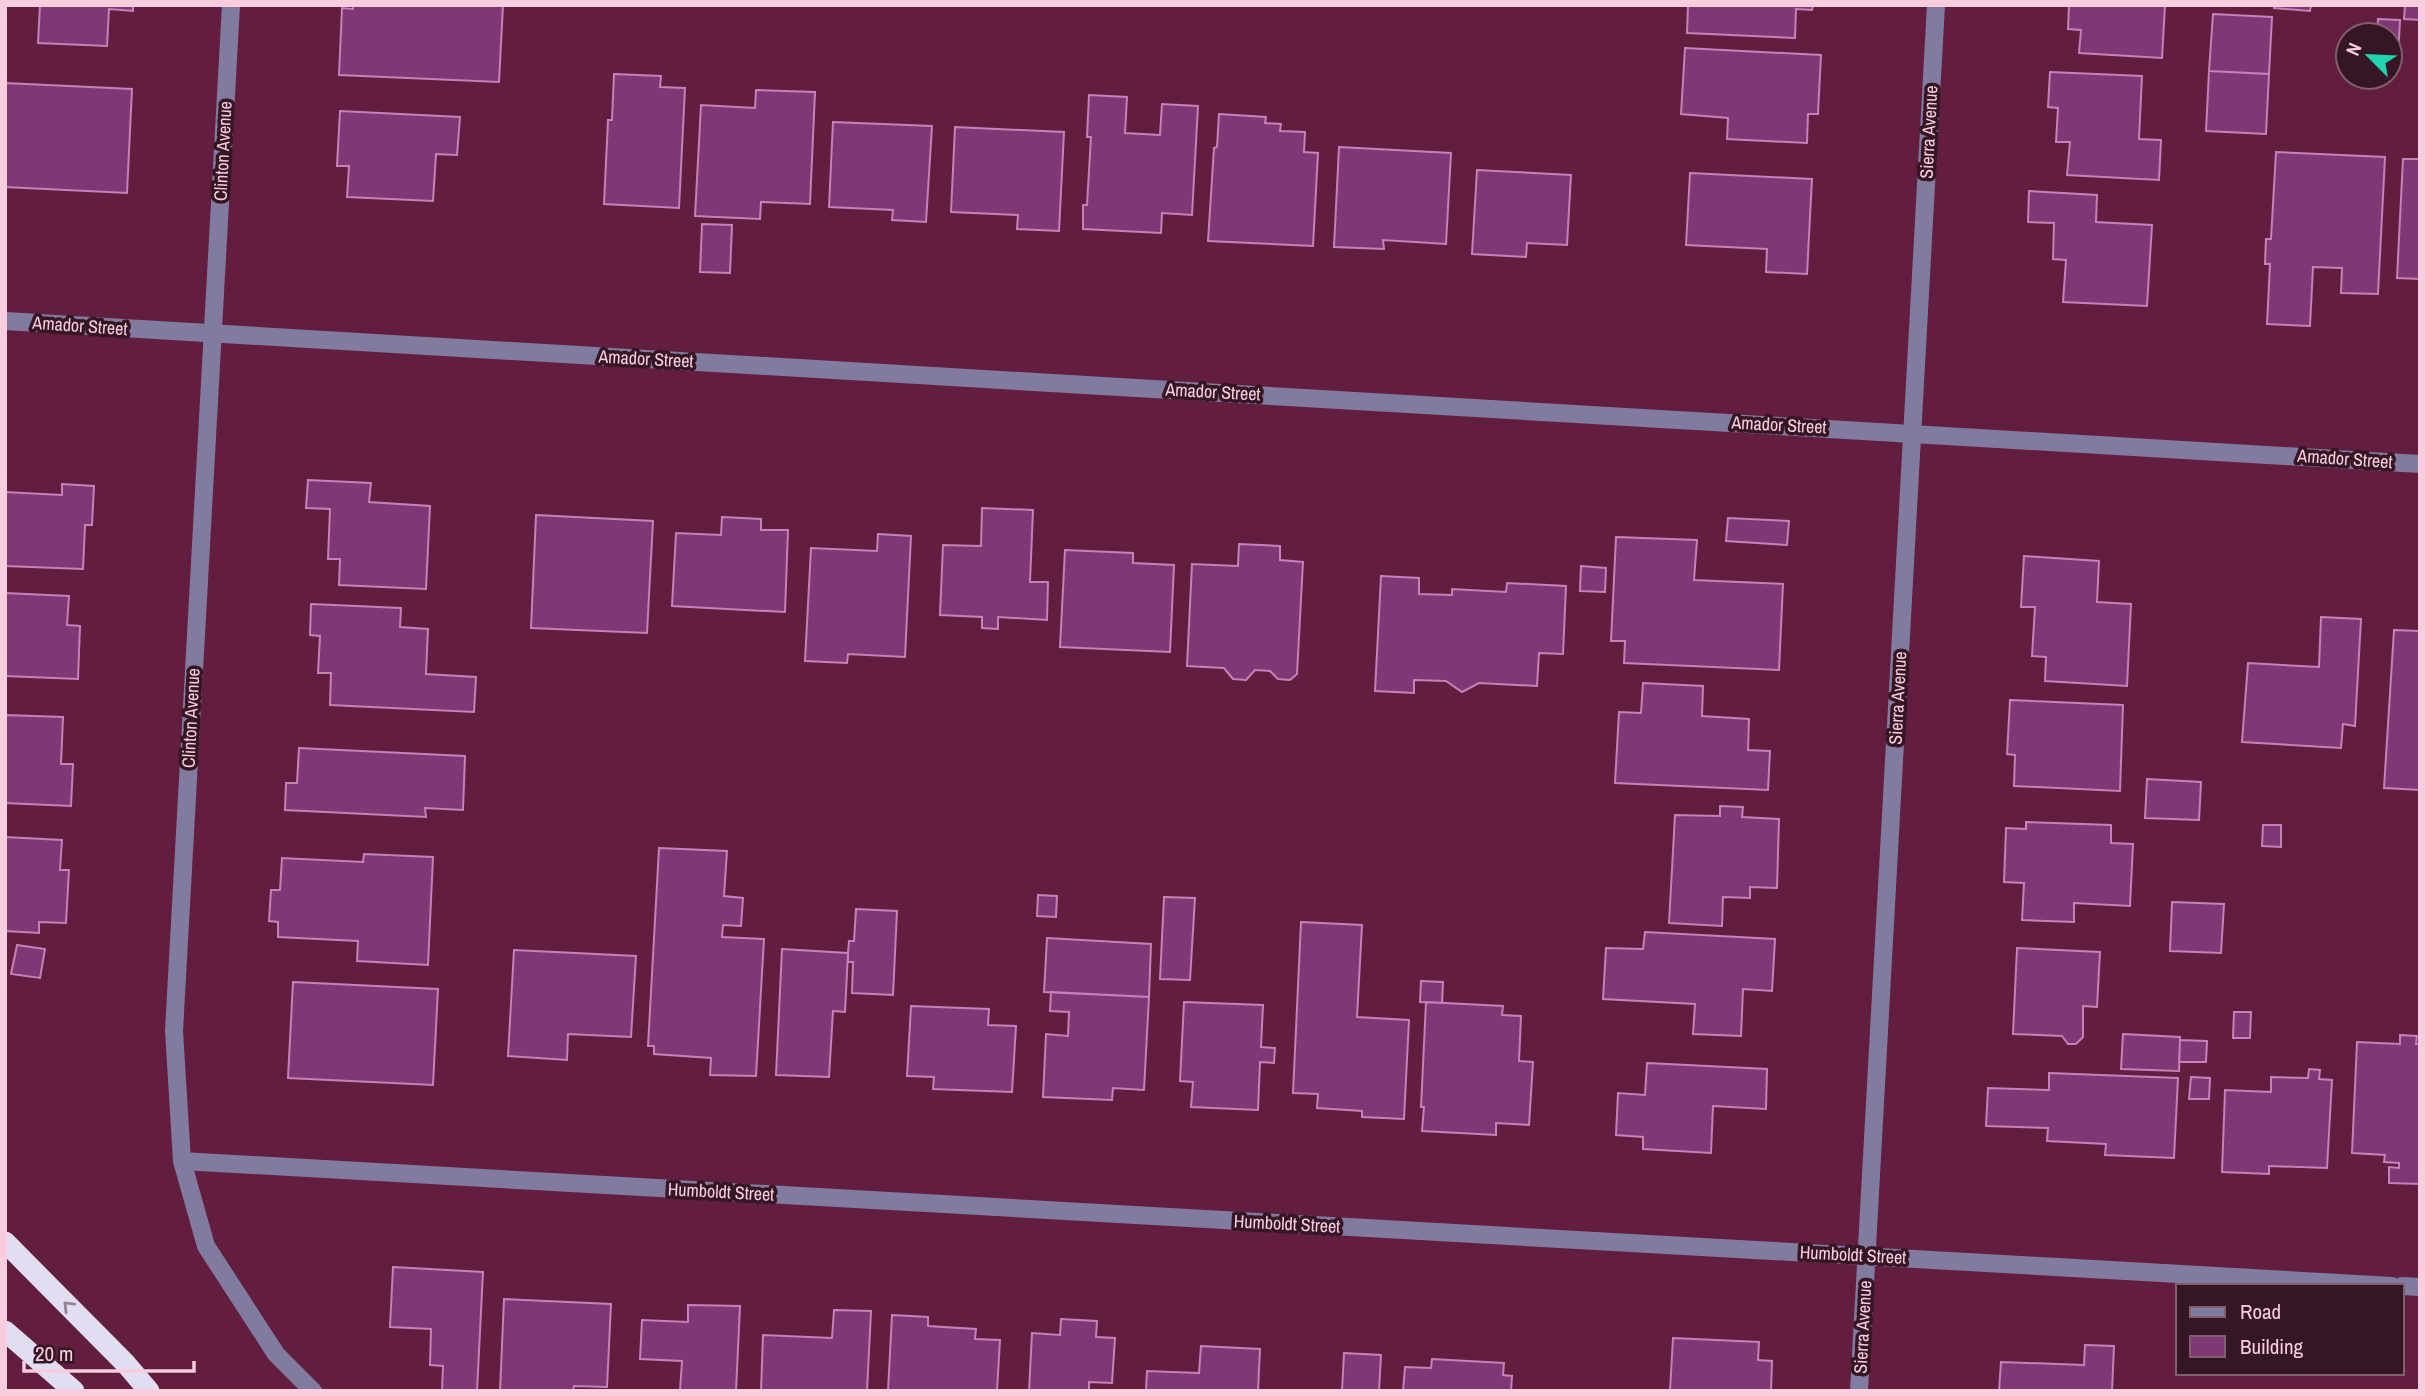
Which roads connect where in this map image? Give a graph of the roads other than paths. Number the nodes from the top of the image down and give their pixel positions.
1 (231, 5) edge
2 (1936, 5) edge
3 (5, 321) edge
4 (213, 334) junction
5 (1912, 433) junction
6 (2420, 464) edge
7 (182, 1161) junction
8 (5, 1242) edge
9 (1867, 1256) junction
10 (2357, 1284) edge
11 (5, 1331) edge
12 (74, 1391) edge
13 (149, 1391) edge
14 (313, 1391) edge
15 (1859, 1391) edge

1 - 4 street, Clinton Avenue
2 - 5 street, Sierra Avenue
3 - 4 street, Amador Street
4 - 5 street, Amador Street
4 - 7 street, Clinton Avenue
5 - 6 street, Amador Street
5 - 9 street, Sierra Avenue
7 - 9 street, Humboldt Street
7 - 14 street, Clinton Avenue
13 -> 8 highway
9 - 10 street, Humboldt Street
9 - 15 street, Sierra Avenue
11 - 12 highway

